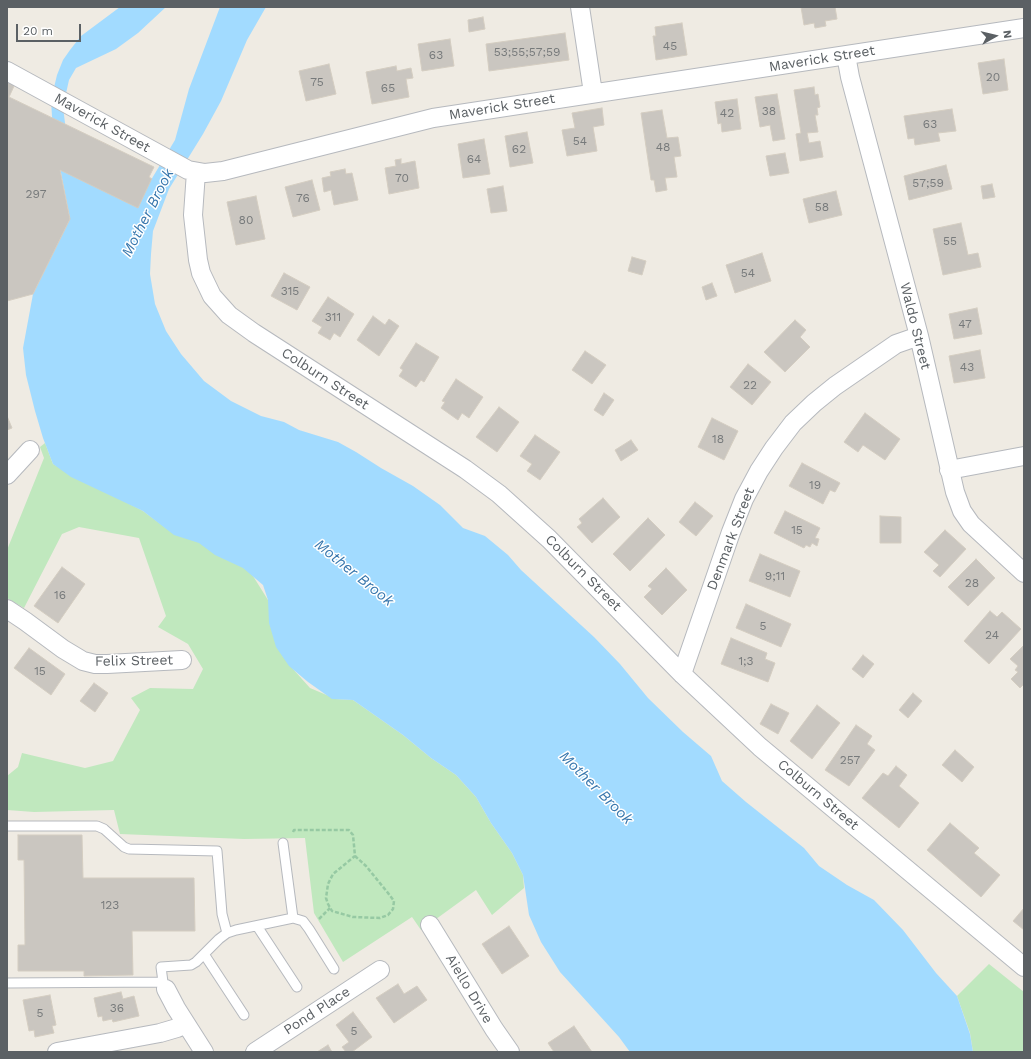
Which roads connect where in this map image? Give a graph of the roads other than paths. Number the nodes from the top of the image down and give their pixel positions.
1 (580, 7) edge
2 (1024, 28) edge
3 (846, 55) junction
4 (7, 71) edge
5 (593, 93) junction
6 (192, 171) junction
7 (919, 336) junction
8 (30, 450) dead end
9 (1024, 456) edge
10 (949, 470) junction
11 (7, 475) edge
12 (1024, 573) edge
13 (7, 609) edge
14 (182, 660) dead end
15 (682, 674) junction
16 (7, 826) edge
17 (283, 843) dead end
18 (293, 918) junction
19 (430, 924) dead end
20 (257, 926) junction
21 (227, 933) junction
22 (204, 954) junction
23 (1024, 967) edge
24 (334, 969) dead end
25 (380, 970) dead end
26 (7, 983) edge
27 (164, 986) junction
28 (297, 987) dead end
29 (244, 1015) dead end
30 (186, 1024) junction
31 (57, 1052) edge
32 (204, 1052) edge
33 (255, 1052) edge
34 (510, 1052) edge

1 - 5 street
2 - 3 street, Maverick Street
3 - 5 street, Maverick Street
3 - 7 street, Waldo Street
4 - 6 street, Maverick Street
5 - 6 street, Maverick Street
6 - 15 street, Colburn Street
7 - 10 street, Waldo Street
7 - 15 street, Denmark Street
8 - 11 street
9 - 10 street
10 - 12 street, Waldo Street
13 - 14 street, Felix Street
15 - 23 street, Colburn Street
16 - 21 lane
17 - 18 lane
18 - 20 lane
18 - 24 lane
19 - 34 street, Aiello Drive
20 - 21 lane
20 - 28 lane
21 - 22 lane
22 - 27 lane
22 - 29 lane
25 - 33 street, Pond Place
26 - 27 lane
27 - 30 street
30 - 31 street
30 - 32 street

